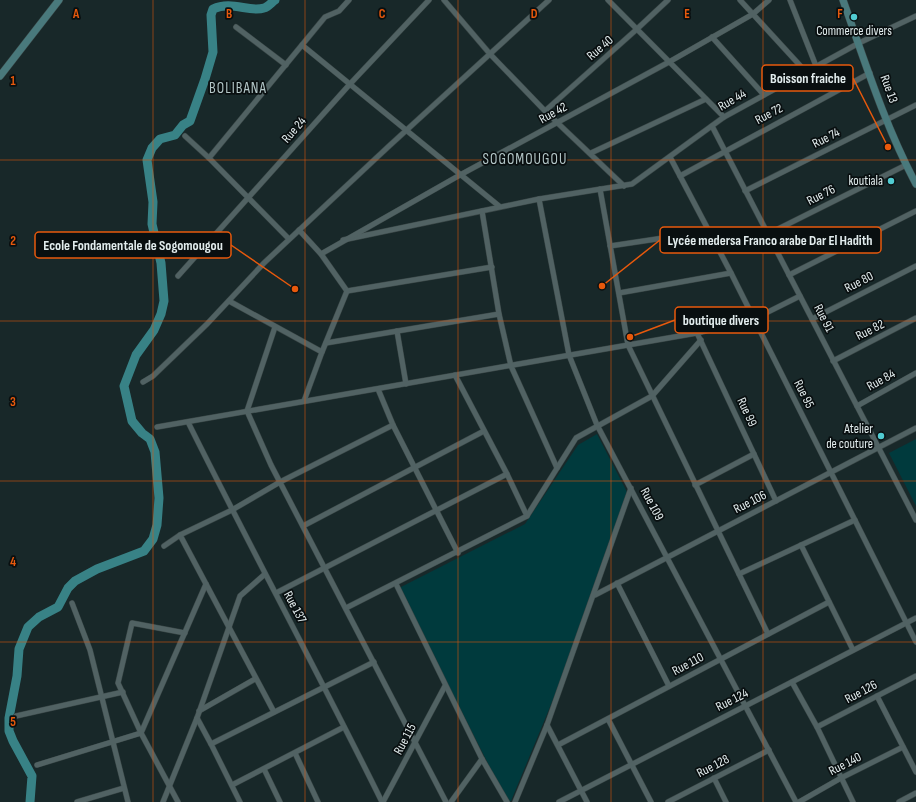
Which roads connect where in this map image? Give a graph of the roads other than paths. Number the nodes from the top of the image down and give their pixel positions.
1 (59, 0) edge
2 (349, 0) edge
3 (429, 0) edge
4 (444, 0) edge
5 (549, 0) edge
6 (608, 0) edge
7 (668, 0) edge
8 (740, 0) edge
9 (769, 0) edge
10 (790, 0) edge
11 (843, 0) edge
12 (753, 14) junction
13 (916, 16) edge
14 (236, 27) dead end
15 (637, 30) junction
16 (712, 37) junction
17 (859, 43) junction
18 (302, 46) junction
19 (490, 54) junction
20 (669, 62) junction
21 (286, 65) junction
22 (816, 66) junction
23 (806, 72) junction
24 (870, 73) junction
25 (0, 76) edge
26 (350, 84) junction
27 (764, 95) junction
28 (706, 99) junction
29 (916, 105) edge
30 (545, 111) junction
31 (724, 117) junction
32 (887, 119) junction
33 (558, 123) junction
34 (712, 126) junction
35 (406, 130) junction
36 (185, 136) dead end
37 (724, 150) junction
38 (591, 153) junction
39 (670, 157) junction
40 (209, 158) junction
41 (906, 165) junction
42 (460, 175) junction
43 (680, 176) junction
44 (632, 184) joint
45 (916, 184) edge
46 (624, 186) junction
47 (600, 189) junction
48 (745, 191) junction
49 (249, 198) junction
50 (538, 199) junction
51 (499, 206) junction
52 (482, 210) junction
53 (916, 211) edge
54 (299, 230) junction
55 (710, 231) junction
56 (768, 234) junction
57 (290, 239) junction
58 (343, 240) junction
59 (610, 246) junction
60 (321, 254) junction
61 (916, 266) edge
62 (492, 267) junction
63 (731, 273) junction
64 (789, 275) junction
65 (178, 276) dead end
66 (347, 291) junction
67 (619, 293) junction
68 (800, 296) junction
69 (228, 301) junction
70 (499, 314) junction
71 (916, 318) edge
72 (754, 319) junction
73 (812, 319) junction
74 (274, 327) junction
75 (397, 331) junction
76 (697, 333) junction
77 (701, 340) junction
78 (326, 343) junction
79 (628, 345) junction
80 (322, 352) junction
81 (569, 355) junction
82 (833, 361) junction
83 (510, 366) junction
84 (916, 373) edge
85 (455, 375) junction
86 (143, 382) dead end
87 (406, 384) junction
88 (378, 388) junction
89 (652, 396) junction
90 (304, 401) junction
91 (857, 406) junction
92 (247, 411) junction
93 (188, 422) junction
94 (393, 425) junction
95 (597, 425) junction
96 (157, 427) dead end
97 (916, 428) edge
98 (484, 431) junction
99 (878, 448) junction
100 (754, 454) junction
101 (414, 468) junction
102 (557, 468) junction
103 (831, 472) junction
104 (507, 474) junction
105 (280, 482) junction
106 (695, 485) junction
107 (631, 488) junction
108 (776, 500) junction
109 (232, 510) junction
110 (436, 511) junction
111 (527, 516) junction
112 (855, 520) junction
113 (916, 520) edge
114 (303, 526) junction
115 (718, 531) junction
116 (180, 535) junction
117 (801, 545) junction
118 (164, 546) dead end
119 (458, 553) junction
120 (667, 557) junction
121 (325, 568) junction
122 (266, 574) junction
123 (739, 574) junction
124 (616, 583) junction
125 (206, 584) junction
126 (396, 584) junction
127 (276, 593) junction
128 (594, 595) junction
129 (829, 602) junction
130 (72, 603) dead end
131 (346, 608) junction
132 (916, 618) edge
133 (906, 623) junction
134 (228, 628) junction
135 (184, 633) junction
136 (768, 634) junction
137 (916, 642) edge
138 (853, 650) junction
139 (721, 659) junction
140 (374, 662) junction
141 (916, 676) edge
142 (255, 678) junction
143 (792, 682) junction
144 (445, 686) junction
145 (669, 686) junction
146 (324, 687) junction
147 (122, 692) junction
148 (101, 696) junction
149 (877, 696) junction
150 (745, 706) junction
151 (199, 711) junction
152 (274, 712) junction
153 (16, 716) dead end
154 (196, 718) junction
155 (608, 719) junction
156 (547, 725) junction
157 (344, 727) junction
158 (817, 727) junction
159 (141, 733) junction
160 (112, 742) junction
161 (415, 742) junction
162 (211, 744) junction
163 (558, 745) junction
164 (903, 747) junction
165 (769, 750) junction
166 (295, 753) junction
167 (482, 759) junction
168 (631, 764) junction
169 (37, 765) dead end
170 (264, 769) junction
171 (916, 772) edge
172 (714, 778) junction
173 (840, 778) junction
174 (169, 785) junction
175 (232, 785) junction
176 (124, 788) junction
177 (581, 790) junction
178 (916, 793) edge
179 (77, 802) edge
180 (128, 802) edge
181 (163, 802) edge
182 (178, 802) edge
183 (240, 802) edge
184 (280, 802) edge
185 (318, 802) edge
186 (383, 802) edge
187 (446, 802) edge
188 (451, 802) edge
189 (507, 802) edge
190 (515, 802) edge
191 (559, 802) edge
192 (587, 802) edge
193 (651, 802) edge
194 (668, 802) edge
195 (726, 802) edge
196 (797, 802) edge
197 (853, 802) edge
198 (899, 802) edge

1 - 25 street
2 - 18 street
3 - 26 street, Rue 24
4 - 19 street
5 - 19 street
6 - 15 street
7 - 15 street, Rue 40
8 - 12 street
9 - 12 street, Rue 42
10 - 22 street
11 - 17 street, Rue 13
12 - 16 street, Rue 42
12 - 23 street
13 - 17 street, Rue 44
14 - 21 street
15 - 20 street
15 - 30 street, Rue 40
16 - 20 street, Rue 42
16 - 27 street
17 - 22 street, Rue 44
17 - 24 street, Rue 13
18 - 21 street
18 - 26 street
19 - 30 street
19 - 35 street
20 - 28 street
20 - 33 street, Rue 42
21 - 40 street
22 - 23 street, Rue 44
23 - 27 street, Rue 44
24 - 32 street, Rue 13
24 - 37 street, Rue 72
26 - 35 street
26 - 49 street, Rue 24
27 - 31 street, Rue 44
28 - 31 street
28 - 38 street
29 - 32 street, Rue 74
30 - 33 street
31 - 34 street, Rue 44
32 - 41 street, Rue 13
32 - 48 street, Rue 74
33 - 38 street
33 - 42 street, Rue 42
34 - 37 street, Rue 91
34 - 39 street, Rue 44
35 - 42 street
35 - 54 street
36 - 40 street
37 - 43 street, Rue 72
37 - 48 street, Rue 91
38 - 46 street
39 - 43 street, Rue 95
39 - 44 street, Rue 44
40 - 49 street
41 - 45 street, Rue 13
41 - 56 street, Rue 76
42 - 51 street
42 - 58 street, Rue 42
43 - 55 street, Rue 95
44 - 46 street, Rue 42
46 - 47 street, Rue 42
47 - 50 street, Rue 42
47 - 59 street
48 - 56 street, Rue 91
49 - 57 street
49 - 65 street, Rue 24
50 - 51 street, Rue 42
50 - 81 street, Rue 109
51 - 52 street, Rue 42
52 - 58 street, Rue 42
52 - 62 street
53 - 64 street
54 - 57 street
54 - 60 street
55 - 59 street
55 - 63 street, Rue 95
56 - 64 street, Rue 91
57 - 69 street
58 - 60 street, Rue 42
59 - 67 street
60 - 66 street
61 - 73 street, Rue 80
62 - 66 street
62 - 70 street
63 - 67 street
63 - 72 street, Rue 95
64 - 68 street, Rue 91
66 - 78 street
67 - 79 street
68 - 72 street
68 - 73 street, Rue 91
69 - 74 street
69 - 86 street
70 - 75 street
70 - 83 street
71 - 82 street, Rue 82
72 - 76 street
72 - 103 street, Rue 95
73 - 82 street, Rue 91
74 - 80 street
74 - 92 street
75 - 78 street
75 - 87 street
76 - 77 street, Rue 99
76 - 79 street
77 - 89 street
77 - 100 street, Rue 99
78 - 80 street
79 - 81 street
79 - 89 street
80 - 90 street
81 - 83 street
81 - 95 street, Rue 109
82 - 91 street, Rue 91
83 - 85 street
83 - 102 street
84 - 91 street, Rue 84
85 - 87 street
85 - 98 street
87 - 88 street
88 - 90 street
88 - 94 street
89 - 95 street
89 - 106 street
90 - 92 street
91 - 99 street, Rue 91
92 - 93 street
92 - 105 street
93 - 96 street
93 - 109 street, Rue 137
94 - 101 street
94 - 105 street
95 - 102 street
95 - 107 street, Rue 109
97 - 99 street, Rue 106
98 - 101 street
98 - 104 street
99 - 103 street, Rue 106
99 - 113 street, Rue 91
100 - 106 street
100 - 108 street, Rue 99
101 - 110 street
101 - 114 street
102 - 111 street
103 - 108 street, Rue 106
103 - 112 street, Rue 95
104 - 110 street
104 - 111 street
105 - 109 street
105 - 114 street
106 - 115 street
107 - 120 street, Rue 109
107 - 128 street
108 - 115 street, Rue 106
109 - 116 street
109 - 122 street, Rue 137
110 - 119 street
110 - 121 street
111 - 119 street
112 - 117 street
112 - 133 street, Rue 95
114 - 121 street
115 - 120 street, Rue 106
115 - 123 street
116 - 118 street
116 - 125 street
117 - 123 street
117 - 129 street
119 - 126 street
120 - 124 street, Rue 106
120 - 139 street, Rue 109
121 - 127 street
121 - 131 street
122 - 127 street, Rue 137
122 - 134 street
123 - 136 street
124 - 128 street, Rue 106
124 - 145 street
125 - 134 street
125 - 135 street
126 - 131 street
126 - 144 street
127 - 146 street, Rue 137
128 - 156 street
129 - 136 street, Rue 110
129 - 138 street
130 - 148 street
131 - 140 street
132 - 133 street, Rue 124
133 - 137 street, Rue 95
133 - 138 street, Rue 124
134 - 142 street
134 - 151 street
135 - 147 street
135 - 159 street
136 - 139 street, Rue 110
138 - 143 street, Rue 124
139 - 145 street, Rue 110
139 - 150 street, Rue 109
140 - 146 street
140 - 161 street
141 - 149 street, Rue 126
142 - 151 street
142 - 152 street
143 - 150 street, Rue 124
143 - 158 street
144 - 161 street, Rue 115
144 - 167 street
145 - 155 street, Rue 110
146 - 152 street
146 - 157 street, Rue 137
147 - 148 street
147 - 159 street
148 - 153 street
148 - 160 street
149 - 158 street, Rue 126
149 - 164 street
150 - 165 street, Rue 109
150 - 168 street, Rue 124
151 - 154 street
152 - 162 street
154 - 162 street
154 - 174 street
155 - 163 street, Rue 110
155 - 168 street
156 - 163 street
156 - 190 street
157 - 166 street
157 - 186 street, Rue 137
158 - 173 street
159 - 160 street
159 - 174 street
160 - 169 street
160 - 176 street
161 - 186 street, Rue 115
161 - 187 street
162 - 175 street
163 - 177 street
164 - 171 street
164 - 173 street, Rue 140
165 - 172 street, Rue 128
165 - 196 street, Rue 109
166 - 170 street
166 - 185 street
167 - 188 street
167 - 189 street
168 - 177 street, Rue 124
168 - 193 street
170 - 175 street
170 - 184 street
172 - 194 street, Rue 128
172 - 195 street
173 - 196 street, Rue 140
173 - 197 street
174 - 181 street
174 - 182 street
175 - 183 street
176 - 179 street
176 - 180 street
177 - 191 street, Rue 124
177 - 192 street
178 - 198 street

